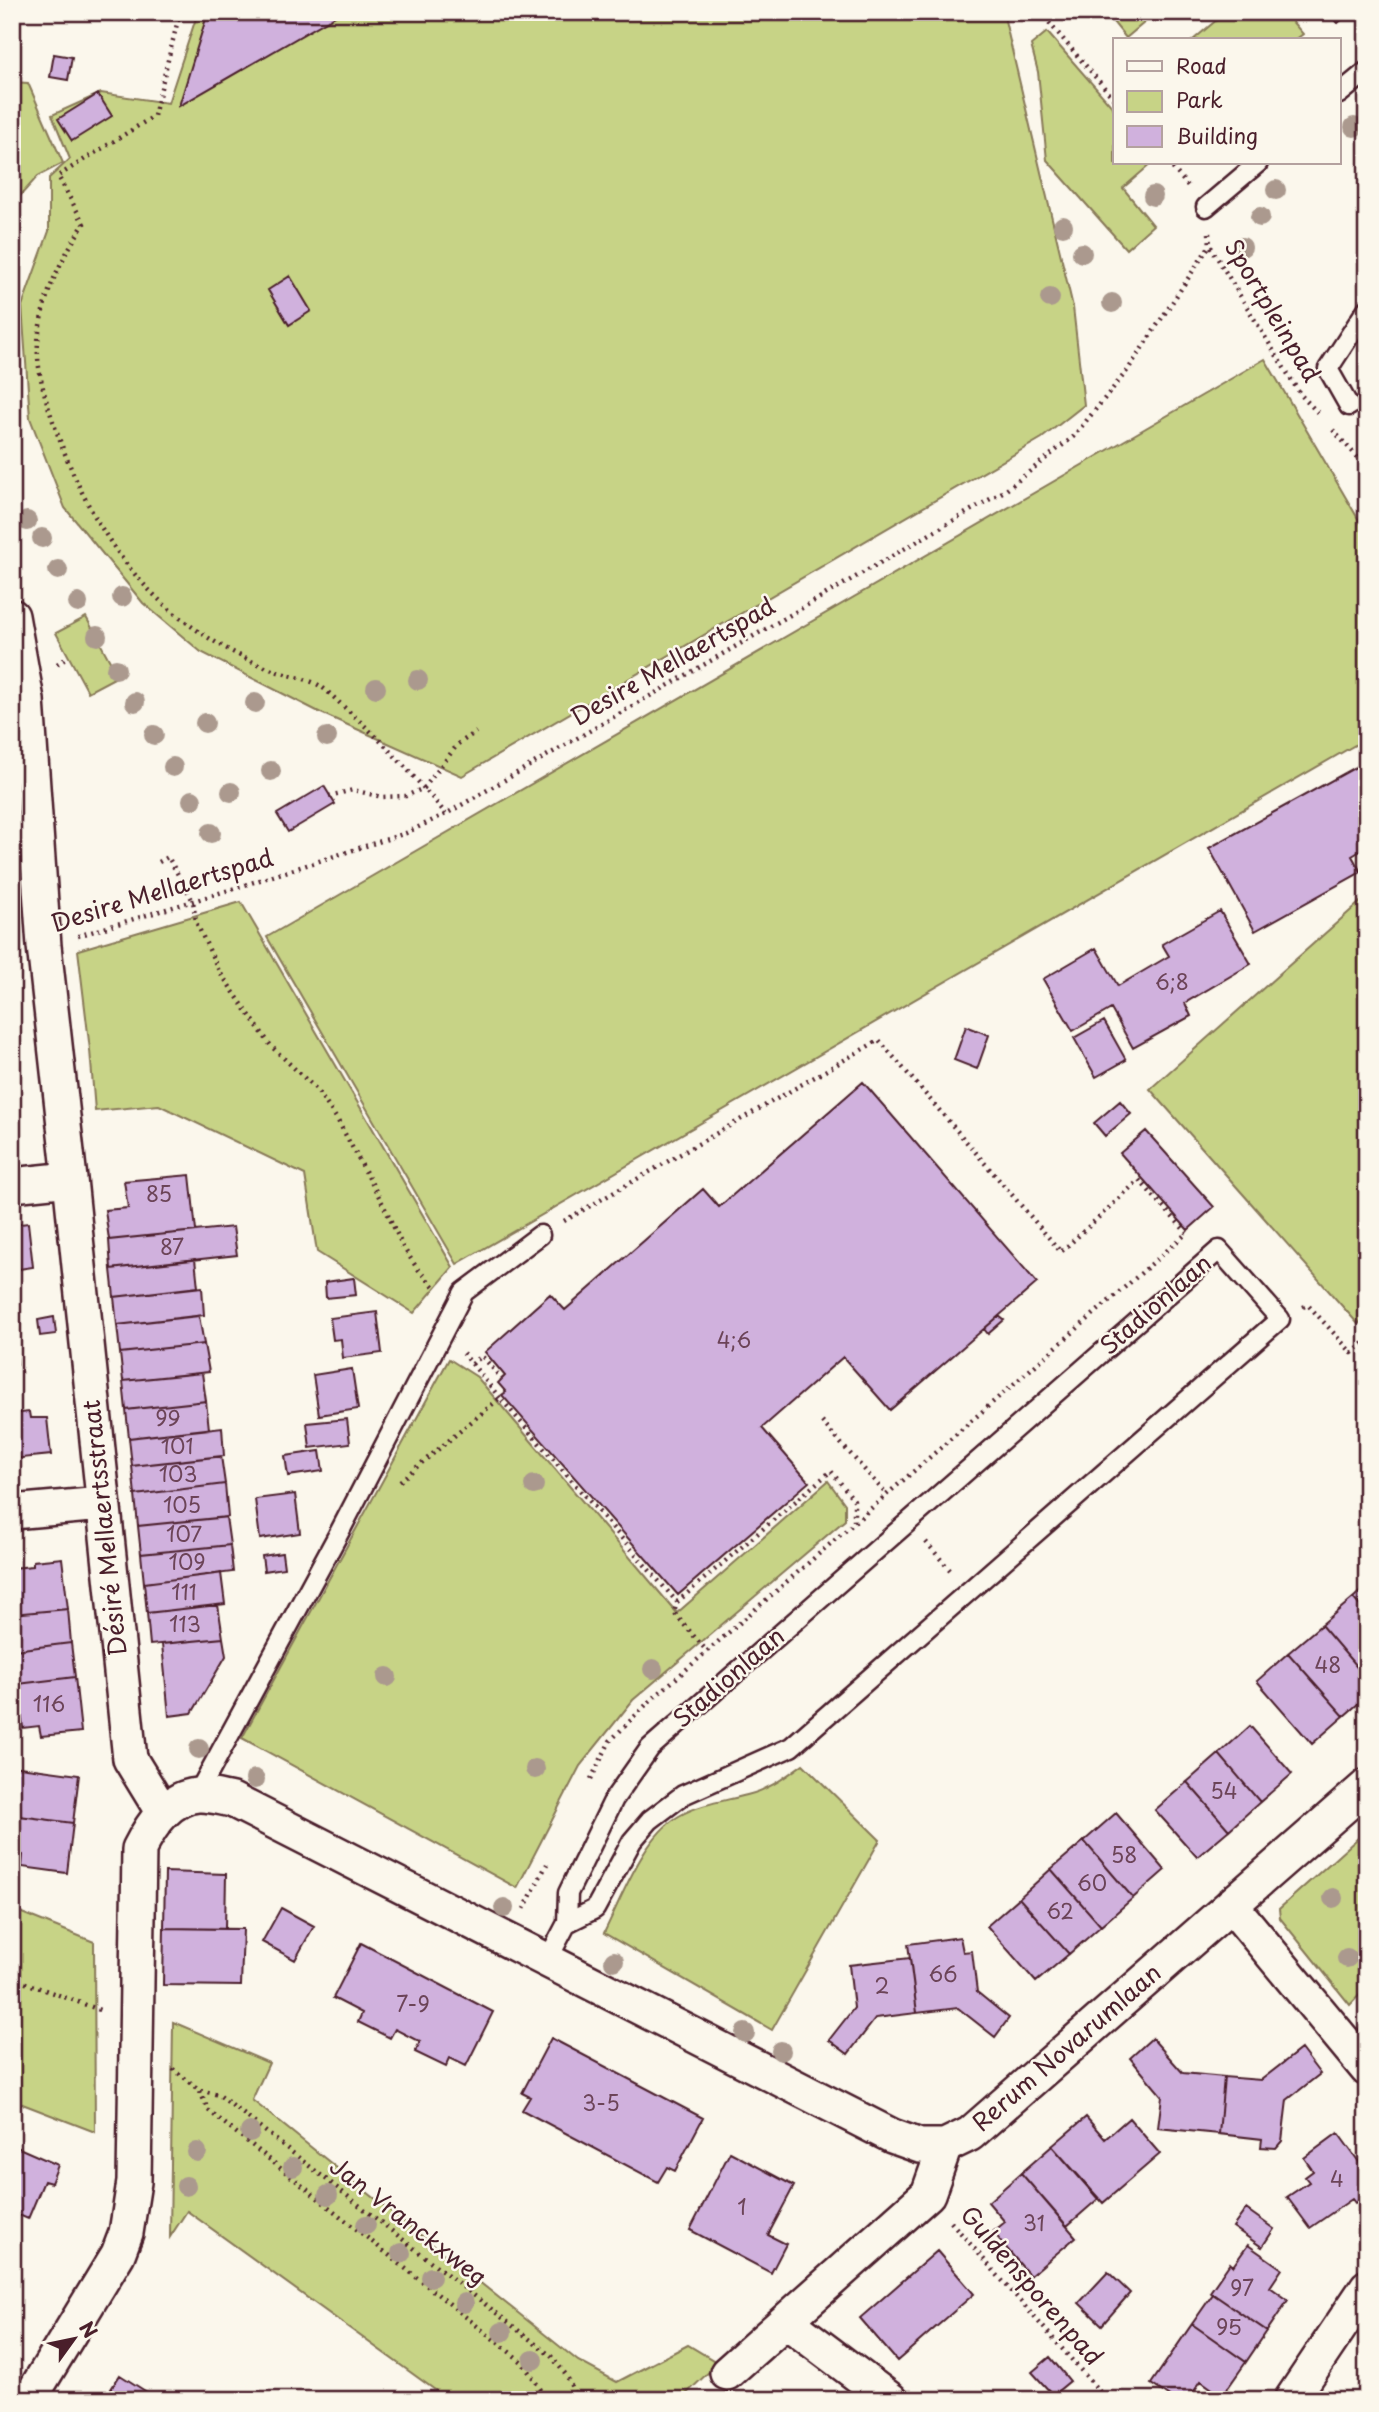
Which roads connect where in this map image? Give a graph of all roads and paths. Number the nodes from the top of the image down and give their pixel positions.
1 (180, 12) edge
2 (1040, 12) edge
3 (1367, 71) edge
4 (1340, 93) edge
5 (1113, 98) edge
6 (1169, 164) edge
7 (1257, 164) edge
8 (1206, 207) junction
9 (1210, 245) junction
10 (1367, 309) edge
11 (1349, 406) dead end
12 (1367, 468) edge
13 (12, 616) edge
14 (476, 732) dead end
15 (425, 788) junction
16 (329, 796) dead end
17 (446, 814) junction
18 (159, 862) dead end
19 (193, 901) junction
20 (44, 946) junction
21 (71, 1179) junction
22 (12, 1185) edge
23 (540, 1235) joint
24 (1219, 1250) junction
25 (455, 1309) junction
26 (1280, 1319) junction
27 (443, 1330) junction
28 (1367, 1341) edge
29 (472, 1364) junction
30 (502, 1379) dead end
31 (500, 1398) junction
32 (822, 1422) dead end
33 (392, 1487) dead end
34 (102, 1504) junction
35 (12, 1512) edge
36 (855, 1521) dead end
37 (908, 1521) junction
38 (969, 1592) junction
39 (677, 1602) junction
40 (706, 1650) dead end
41 (1367, 1786) edge
42 (197, 1795) junction
43 (163, 1813) junction
44 (1231, 1905) junction
45 (567, 1923) junction
46 (547, 1961) junction
47 (12, 1978) edge
48 (105, 2012) dead end
49 (167, 2066) dead end
50 (1367, 2069) edge
51 (200, 2090) junction
52 (945, 2146) junction
53 (928, 2194) junction
54 (1367, 2287) edge
55 (786, 2321) junction
56 (727, 2373) dead end
57 (29, 2400) edge
58 (550, 2400) edge
59 (577, 2400) edge
60 (891, 2400) edge
61 (1107, 2400) edge
62 (1292, 2400) edge

1 - 15 path
2 - 5 path
3 - 4 lane
6 - 8 path
7 - 8 lane
8 - 9 path, Sportpleinpad
9 - 12 path, Sportpleinpad
9 - 17 path, Desire Mellaertspad
10 - 11 lane
13 - 20 street, Désiré Mellaertsstraat
14 - 15 path
15 - 16 path
15 - 17 path
17 - 19 path, Desire Mellaertspad
18 - 19 path
19 - 20 path, Desire Mellaertspad
19 - 25 path
20 - 21 street, Désiré Mellaertsstraat
21 - 22 street
21 - 34 street, Désiré Mellaertsstraat
23 - 24 path
23 - 25 lane
24 - 26 lane, Stadionlaan
24 - 37 lane, Stadionlaan
25 - 27 lane
26 - 28 path
26 - 38 lane
27 - 29 path
27 - 42 lane
29 - 30 path
29 - 31 path
31 - 33 path
31 - 39 path
32 - 37 path
34 - 35 street
34 - 43 street, Désiré Mellaertsstraat
36 - 39 path
37 - 38 path
37 - 45 lane, Stadionlaan
38 - 45 lane
39 - 40 path
41 - 44 street, Rerum Novarumlaan
42 - 43 street
42 - 46 street
43 - 57 street
44 - 50 street
44 - 52 street, Rerum Novarumlaan
45 - 46 lane, Stadionlaan
46 - 52 street
47 - 48 path
49 - 51 path, Jan Vranckxweg
51 - 58 path, Jan Vranckxweg
51 - 59 path, Jan Vranckxweg
52 - 53 street, Rerum Novarumlaan
53 - 55 street, Rerum Novarumlaan
53 - 61 path, Guldensporenpad
54 - 62 street
55 - 56 street, Rerum Novarumlaan
55 - 60 street

